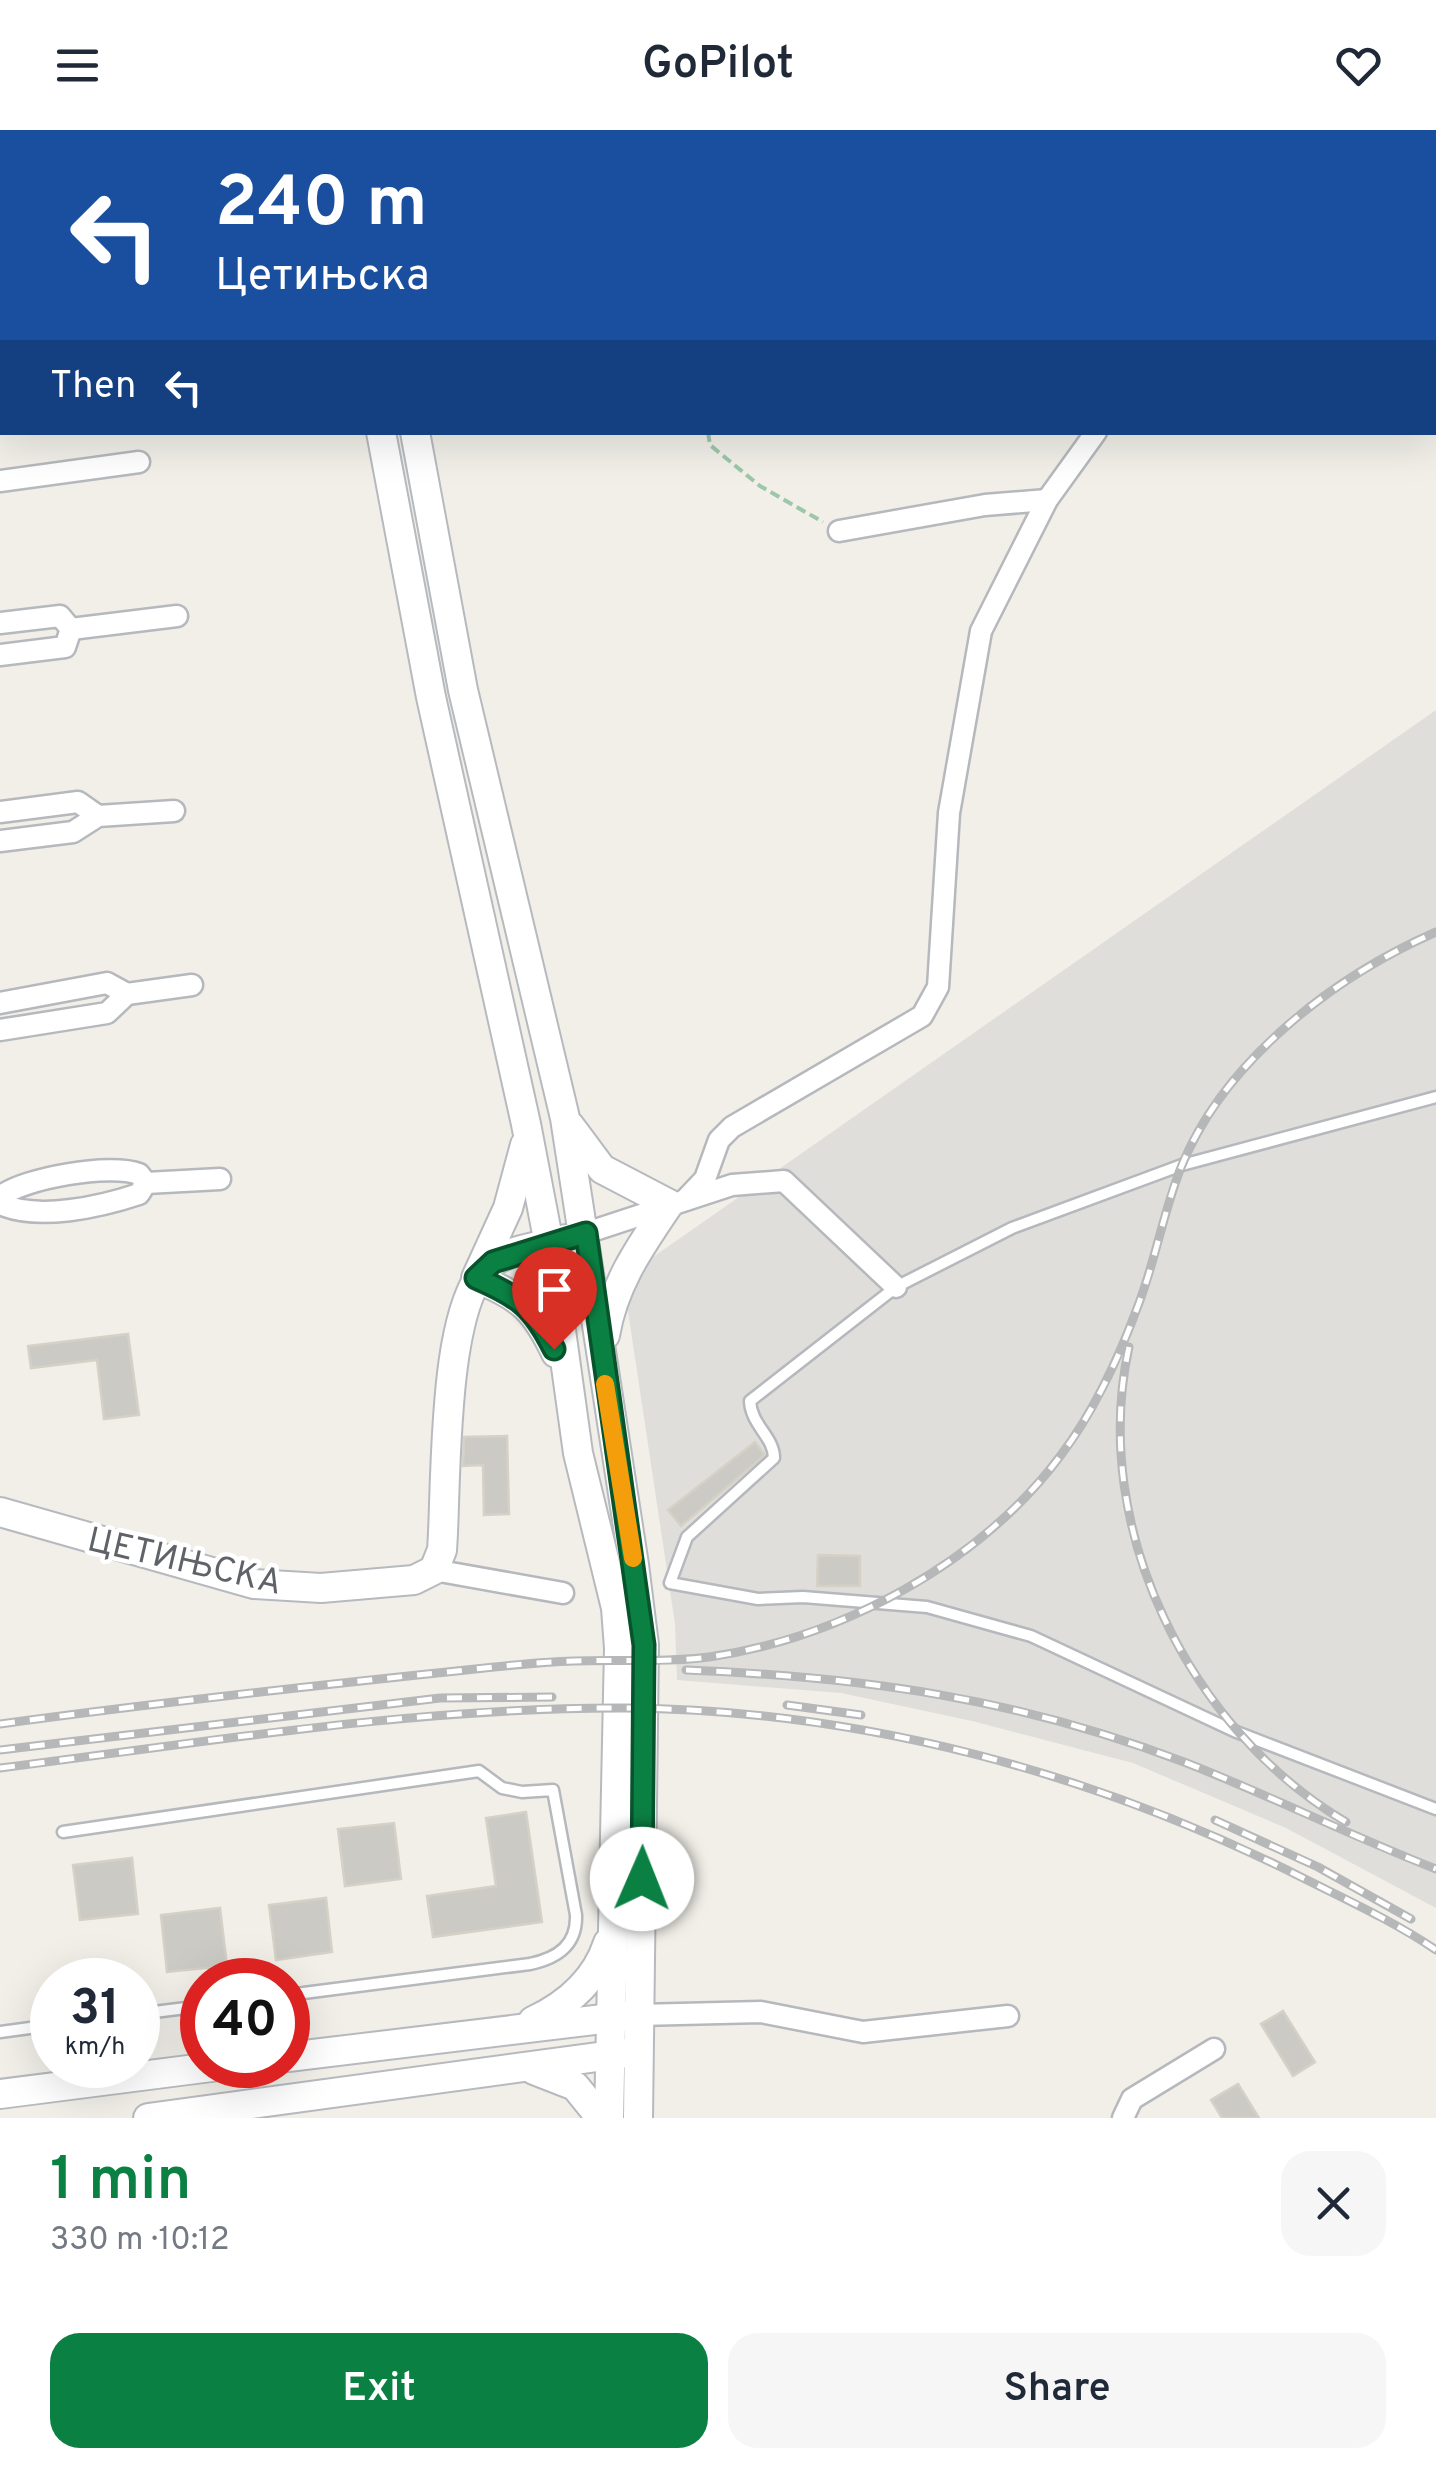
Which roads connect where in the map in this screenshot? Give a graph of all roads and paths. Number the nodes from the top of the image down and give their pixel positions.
1 (382, 435) edge
2 (416, 435) edge
3 (708, 435) edge
4 (1094, 435) edge
5 (140, 462) dead end
6 (0, 481) edge
7 (1048, 500) junction
8 (839, 531) joint
9 (177, 616) dead end
10 (0, 623) edge
11 (71, 629) junction
12 (0, 655) edge
13 (174, 811) dead end
14 (0, 812) edge
15 (98, 816) junction
16 (0, 842) edge
17 (192, 985) dead end
18 (127, 994) junction
19 (0, 1002) edge
20 (0, 1030) edge
21 (1436, 1097) edge
22 (565, 1118) junction
23 (526, 1124) junction
24 (220, 1179) dead end
25 (146, 1184) junction
26 (0, 1200) edge
27 (678, 1202) junction
28 (586, 1233) junction
29 (549, 1244) junction
30 (476, 1278) junction
31 (896, 1287) junction
32 (601, 1361) junction
33 (564, 1373) junction
34 (0, 1512) edge
35 (434, 1570) junction
36 (563, 1593) dead end
37 (1436, 1809) edge
38 (63, 1832) dead end
39 (613, 1927) junction
40 (310, 1992) edge
41 (625, 2016) junction
42 (1008, 2016) dead end
43 (30, 2027) edge
44 (506, 2030) junction
45 (0, 2032) edge
46 (1214, 2050) dead end
47 (624, 2053) junction
48 (310, 2054) edge
49 (523, 2068) junction
50 (180, 2071) edge
51 (0, 2094) edge
52 (148, 2118) edge
53 (601, 2118) edge
54 (609, 2118) edge
55 (638, 2118) edge
56 (1123, 2118) edge

1 - 23 street
2 - 22 street
3 - 8 path
4 - 7 street
5 - 6 street
7 - 8 street
7 - 27 street
9 - 11 street
10 - 11 street
11 - 12 street
13 - 15 street
14 - 15 street
15 - 16 street
17 - 18 street
18 - 19 street
18 - 20 street
21 - 31 lane
22 - 27 street
22 - 28 street
23 - 29 street
23 - 30 street
24 - 25 street
25 - 26 street
25 - 26 street
27 - 28 street
27 - 31 street
27 - 32 street
28 - 29 street
28 - 32 street
29 - 30 street
29 - 33 street
30 - 33 street
30 - 35 street
31 - 37 lane
32 - 41 street
33 - 39 street
34 - 35 street, ЦЕТИЊСКА
35 - 36 street
38 - 40 lane
39 - 41 street
39 - 44 street
41 - 42 street
41 - 44 street
41 - 47 street
43 - 45 lane
44 - 48 street
46 - 56 street
47 - 49 street
47 - 54 street
47 - 55 street
49 - 52 street
49 - 53 street
50 - 51 street

